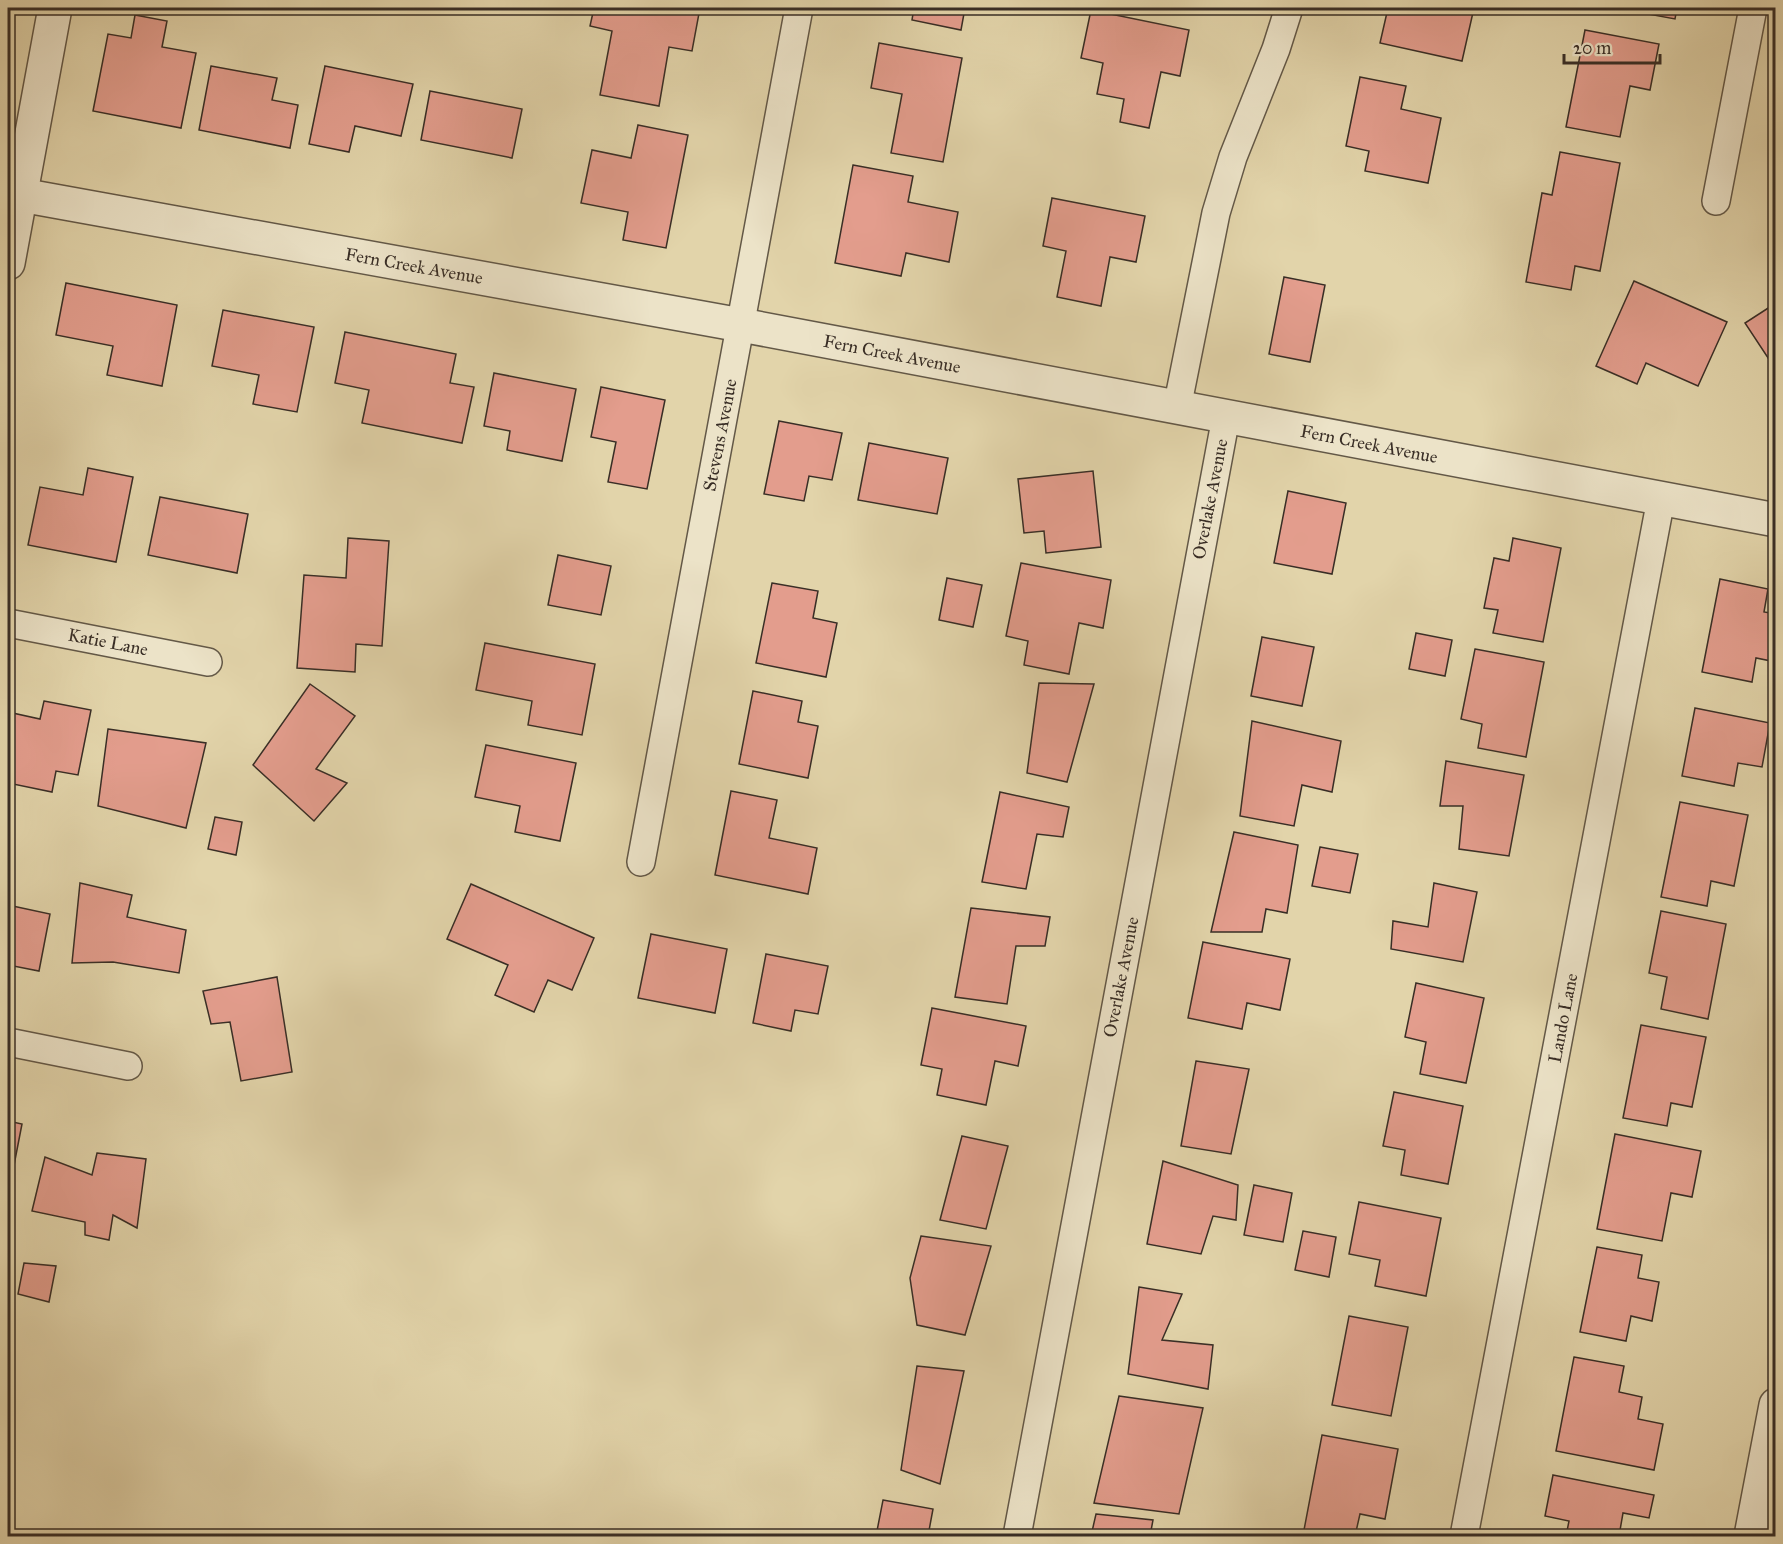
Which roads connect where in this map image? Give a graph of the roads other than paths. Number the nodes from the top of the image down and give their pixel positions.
1 (55, 8) edge
2 (799, 8) edge
3 (1289, 8) edge
4 (1753, 8) edge
5 (14, 193) edge
6 (1716, 201) dead end
7 (8, 263) edge
8 (741, 325) junction
9 (1177, 408) junction
10 (1226, 417) junction
11 (1661, 498) junction
12 (1776, 520) edge
13 (8, 623) edge
14 (208, 662) dead end
15 (641, 862) dead end
16 (8, 1042) edge
17 (128, 1066) dead end
18 (1776, 1405) edge
19 (1017, 1536) edge
20 (1464, 1536) edge
21 (1751, 1536) edge

1 - 5 street
2 - 8 street, Stevens Avenue
3 - 9 street
4 - 6 street
5 - 7 street
5 - 8 street, Fern Creek Avenue
8 - 9 street, Fern Creek Avenue
8 - 15 street, Stevens Avenue
9 - 10 street, Fern Creek Avenue
10 - 11 street, Fern Creek Avenue
10 - 19 street, Overlake Avenue
11 - 12 street, Fern Creek Avenue
11 - 20 street, Lando Lane
13 - 14 street, Katie Lane
16 - 17 street
18 - 21 street

